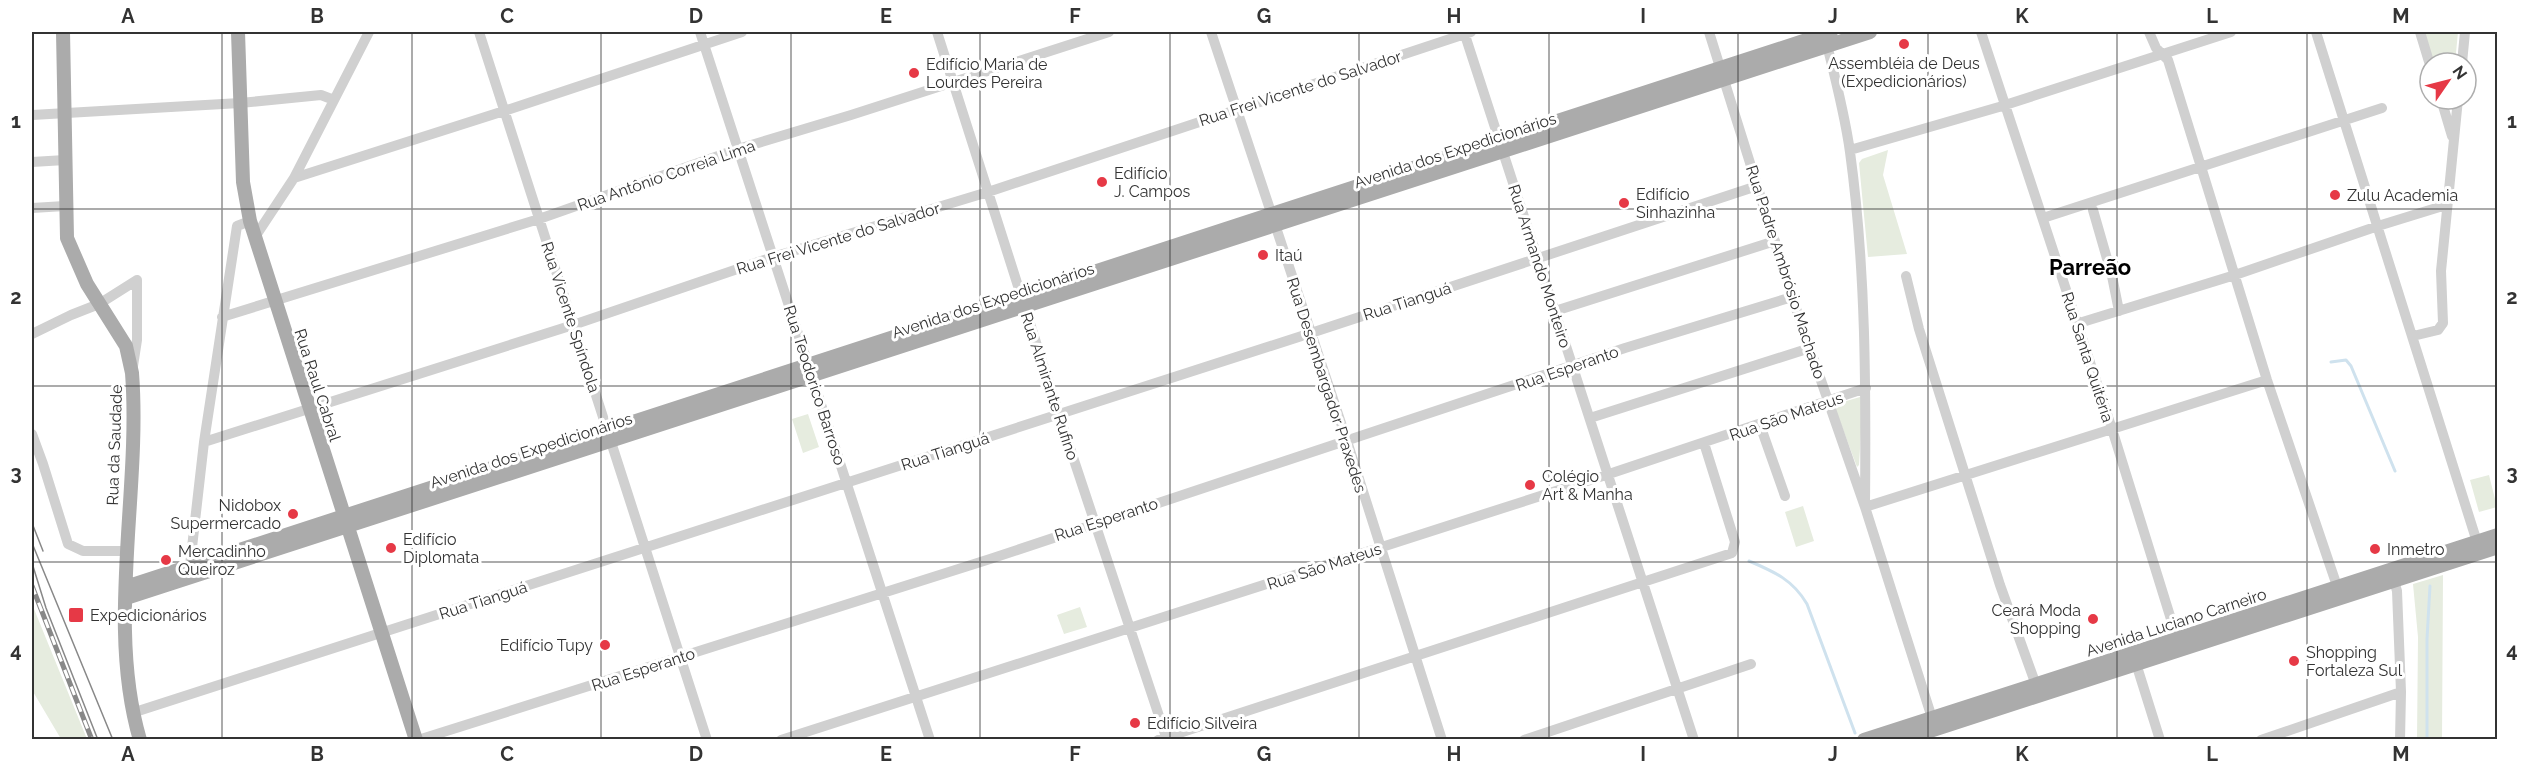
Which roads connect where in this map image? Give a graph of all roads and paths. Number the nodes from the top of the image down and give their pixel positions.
1 (63, 32) edge
2 (238, 32) edge
3 (369, 32) edge
4 (479, 32) edge
5 (700, 32) edge
6 (742, 32) edge
7 (937, 32) edge
8 (1109, 32) edge
9 (1211, 32) edge
10 (1467, 32) edge
11 (1709, 32) edge
12 (1870, 32) edge
13 (1981, 32) edge
14 (2149, 32) edge
15 (2231, 32) edge
16 (2316, 32) edge
17 (2420, 32) edge
18 (2465, 32) edge
19 (1827, 36) edge
20 (704, 44) junction
21 (2426, 51) edge
22 (2463, 51) edge
23 (2161, 54) junction
24 (1723, 74) junction
25 (952, 81) junction
26 (334, 100) junction
27 (240, 103) junction
28 (2006, 105) junction
29 (2382, 108) dead end
30 (1236, 109) junction
31 (504, 111) junction
32 (2444, 111) edge
33 (2457, 111) edge
34 (63, 113) junction
35 (32, 115) edge
36 (2345, 120) junction
37 (2453, 141) junction
38 (1500, 145) junction
39 (738, 149) junction
40 (1850, 150) junction
41 (65, 160) junction
42 (32, 162) edge
43 (2201, 167) junction
44 (294, 177) junction
45 (1757, 186) junction
46 (988, 192) junction
47 (65, 206) junction
48 (2446, 206) junction
49 (32, 208) edge
50 (2093, 210) dead end
51 (2043, 218) junction
52 (539, 219) junction
53 (250, 220) junction
54 (1273, 220) junction
55 (2378, 226) junction
56 (255, 237) junction
57 (1775, 241) junction
58 (773, 257) junction
59 (1537, 258) junction
60 (2235, 275) junction
61 (1906, 276) dead end
62 (1792, 297) junction
63 (274, 301) junction
64 (1023, 301) junction
65 (99, 304) junction
66 (1556, 311) junction
67 (2119, 311) junction
68 (222, 317) junction
69 (2076, 324) junction
70 (573, 325) junction
71 (1311, 333) junction
72 (32, 334) edge
73 (2413, 336) junction
74 (1810, 348) junction
75 (1573, 367) junction
76 (811, 371) junction
77 (132, 373) junction
78 (2266, 380) junction
79 (1866, 388) junction
80 (1829, 402) junction
81 (309, 409) junction
82 (1059, 414) junction
83 (1590, 418) junction
84 (1760, 424) junction
85 (2112, 429) junction
86 (32, 434) edge
87 (609, 436) junction
88 (1347, 441) junction
89 (204, 442) junction
90 (1704, 443) junction
91 (1609, 474) junction
92 (1966, 474) junction
93 (847, 483) junction
94 (1785, 496) dead end
95 (1865, 507) junction
96 (345, 521) junction
97 (1095, 522) junction
98 (2498, 535) edge
99 (2477, 542) junction
100 (646, 547) junction
101 (1381, 547) junction
102 (2498, 547) edge
103 (127, 551) junction
104 (2423, 565) junction
105 (191, 571) junction
106 (2394, 581) junction
107 (1643, 582) junction
108 (2337, 586) junction
109 (126, 592) junction
110 (882, 592) junction
111 (1129, 629) junction
112 (381, 633) junction
113 (2179, 645) junction
114 (1414, 655) junction
115 (681, 657) junction
116 (2134, 659) junction
117 (1751, 664) dead end
118 (2036, 685) junction
119 (1677, 690) junction
120 (2401, 692) junction
121 (917, 698) junction
122 (132, 713) junction
123 (1932, 718) junction
124 (1164, 739) edge
125 (1865, 739) edge
126 (140, 740) edge
127 (417, 740) edge
128 (707, 740) edge
129 (781, 740) edge
130 (930, 740) edge
131 (1442, 740) edge
132 (1524, 740) edge
133 (1694, 740) edge
134 (1902, 740) edge
135 (2160, 740) edge
136 (2261, 740) edge
137 (2400, 740) edge

1 - 34 main road, Rua da Saudade
2 - 27 main road, Rua Raul Cabral
3 - 26 street
4 - 31 street, Rua Vicente Spíndola
5 - 20 street, Rua Teodorico Barroso
6 - 20 street
7 - 25 street, Rua Almirante Rufino
8 - 25 street, Rua Antônio Correia Lima
9 - 30 street, Rua Desembargador Praxedes
10 - 30 street, Rua Frei Vicente do Salvador
10 - 38 street, Rua Armando Monteiro
11 - 24 street, Rua Padre Ambrósio Machado
12 - 19 main road, Avenida dos Expedicionários
13 - 28 street, Rua Santa Quitéria
14 - 23 street
15 - 23 street
16 - 36 street
17 - 21 street
18 - 22 street
19 - 24 main road, Avenida dos Expedicionários
19 - 40 street
20 - 31 street
20 - 39 street, Rua Teodorico Barroso
23 - 28 street
23 - 43 street
24 - 38 main road, Avenida dos Expedicionários
24 - 45 street, Rua Padre Ambrósio Machado
25 - 39 street, Rua Antônio Correia Lima
25 - 46 street, Rua Almirante Rufino
26 - 27 street
26 - 44 street
27 - 34 street
27 - 53 main road, Rua Raul Cabral
28 - 40 street
28 - 51 street, Rua Santa Quitéria
29 - 36 street
30 - 46 street, Rua Frei Vicente do Salvador
30 - 54 street, Rua Desembargador Praxedes
31 - 44 street
31 - 52 street, Rua Vicente Spíndola
32 - 37 street
33 - 37 street
34 - 35 street
34 - 41 main road, Rua da Saudade
36 - 43 street
36 - 55 street
37 - 48 street
38 - 54 main road, Avenida dos Expedicionários
38 - 59 street, Rua Armando Monteiro
39 - 52 street, Rua Antônio Correia Lima
39 - 58 street, Rua Teodorico Barroso
40 - 79 street
41 - 42 street
41 - 47 main road, Rua da Saudade
43 - 51 street
43 - 60 street
44 - 56 street
45 - 57 street, Rua Padre Ambrósio Machado
45 - 59 street, Rua Tianguá
46 - 58 street, Rua Frei Vicente do Salvador
46 - 64 street, Rua Almirante Rufino
47 - 49 street
47 - 65 main road, Rua da Saudade
48 - 55 street
48 - 73 street
50 - 67 street
51 - 69 street, Rua Santa Quitéria
52 - 63 street, Rua Antônio Correia Lima
52 - 70 street, Rua Vicente Spíndola
53 - 56 main road, Rua Raul Cabral
53 - 68 street
54 - 64 main road, Avenida dos Expedicionários
54 - 71 street, Rua Desembargador Praxedes
55 - 60 street
55 - 73 street
56 - 63 main road, Rua Raul Cabral
57 - 62 street, Rua Padre Ambrósio Machado
57 - 66 street
58 - 70 street, Rua Frei Vicente do Salvador
58 - 76 street, Rua Teodorico Barroso
59 - 66 street, Rua Armando Monteiro
59 - 71 street, Rua Tianguá
60 - 67 street
60 - 78 street
61 - 92 street
62 - 74 street, Rua Padre Ambrósio Machado
62 - 75 street, Rua Esperanto
63 - 68 street, Rua Antônio Correia Lima
63 - 81 main road, Rua Raul Cabral
64 - 76 main road, Avenida dos Expedicionários
64 - 82 street, Rua Almirante Rufino
65 - 72 street
65 - 77 main road, Rua da Saudade
65 - 77 street
66 - 75 street, Rua Armando Monteiro
67 - 69 street
68 - 89 street
69 - 85 street, Rua Santa Quitéria
70 - 81 street, Rua Frei Vicente do Salvador
70 - 87 street, Rua Vicente Spíndola
71 - 82 street, Rua Tianguá
71 - 88 street, Rua Desembargador Praxedes
73 - 99 street
74 - 80 street, Rua Padre Ambrósio Machado
74 - 83 street
75 - 83 street, Rua Armando Monteiro
75 - 88 street, Rua Esperanto
76 - 87 main road, Avenida dos Expedicionários
76 - 93 street, Rua Teodorico Barroso
77 - 103 main road, Rua da Saudade
78 - 85 street
78 - 108 street
79 - 80 street, Rua São Mateus
79 - 95 street
80 - 84 street, Rua São Mateus
80 - 95 street, Rua Padre Ambrósio Machado
81 - 89 street, Rua Frei Vicente do Salvador
81 - 96 main road, Rua Raul Cabral
82 - 93 street, Rua Tianguá
82 - 97 street, Rua Almirante Rufino
83 - 91 street, Rua Armando Monteiro
84 - 90 street, Rua São Mateus
84 - 94 street
85 - 92 street
85 - 113 street, Rua Santa Quitéria
86 - 103 street
87 - 96 main road, Avenida dos Expedicionários
87 - 100 street, Rua Vicente Spíndola
88 - 97 street, Rua Esperanto
88 - 101 street, Rua Desembargador Praxedes
89 - 105 street
90 - 91 street, Rua São Mateus
90 - 107 street
91 - 101 street, Rua São Mateus
91 - 107 street, Rua Armando Monteiro
92 - 95 street
92 - 118 street
93 - 100 street, Rua Tianguá
93 - 110 street, Rua Teodorico Barroso
95 - 123 street, Rua Padre Ambrósio Machado
96 - 105 main road, Avenida dos Expedicionários
96 - 112 main road, Rua Raul Cabral
97 - 110 street, Rua Esperanto
97 - 111 street, Rua Almirante Rufino
98 - 99 main road, Avenida Luciano Carneiro
99 - 104 main road, Avenida Luciano Carneiro
100 - 112 street, Rua Tianguá
100 - 115 street, Rua Vicente Spíndola
101 - 111 street, Rua São Mateus
101 - 114 street, Rua Desembargador Praxedes
102 - 104 main road, Avenida Luciano Carneiro
103 - 109 main road, Rua da Saudade
104 - 106 main road, Avenida Luciano Carneiro
104 - 108 main road, Avenida Luciano Carneiro
105 - 109 main road, Avenida dos Expedicionários
106 - 113 main road, Avenida Luciano Carneiro
106 - 120 street
107 - 114 street
107 - 119 street, Rua Armando Monteiro
108 - 113 main road, Avenida Luciano Carneiro
109 - 122 main road, Rua da Saudade
110 - 115 street, Rua Esperanto
110 - 121 street, Rua Teodorico Barroso
111 - 121 street, Rua São Mateus
111 - 124 street, Rua Almirante Rufino
112 - 122 street, Rua Tianguá
112 - 127 main road, Rua Raul Cabral
113 - 116 main road, Avenida Luciano Carneiro
114 - 124 street
114 - 131 street, Rua Desembargador Praxedes
115 - 127 street, Rua Esperanto
115 - 128 street, Rua Vicente Spíndola
116 - 118 main road, Avenida Luciano Carneiro
116 - 134 main road, Avenida Luciano Carneiro
116 - 135 street
117 - 119 street
118 - 123 main road, Avenida Luciano Carneiro
119 - 132 street
119 - 133 street, Rua Armando Monteiro
120 - 136 street
120 - 137 street
121 - 129 street, Rua São Mateus
121 - 130 street, Rua Teodorico Barroso
122 - 126 main road, Rua da Saudade
123 - 125 main road, Avenida Luciano Carneiro

